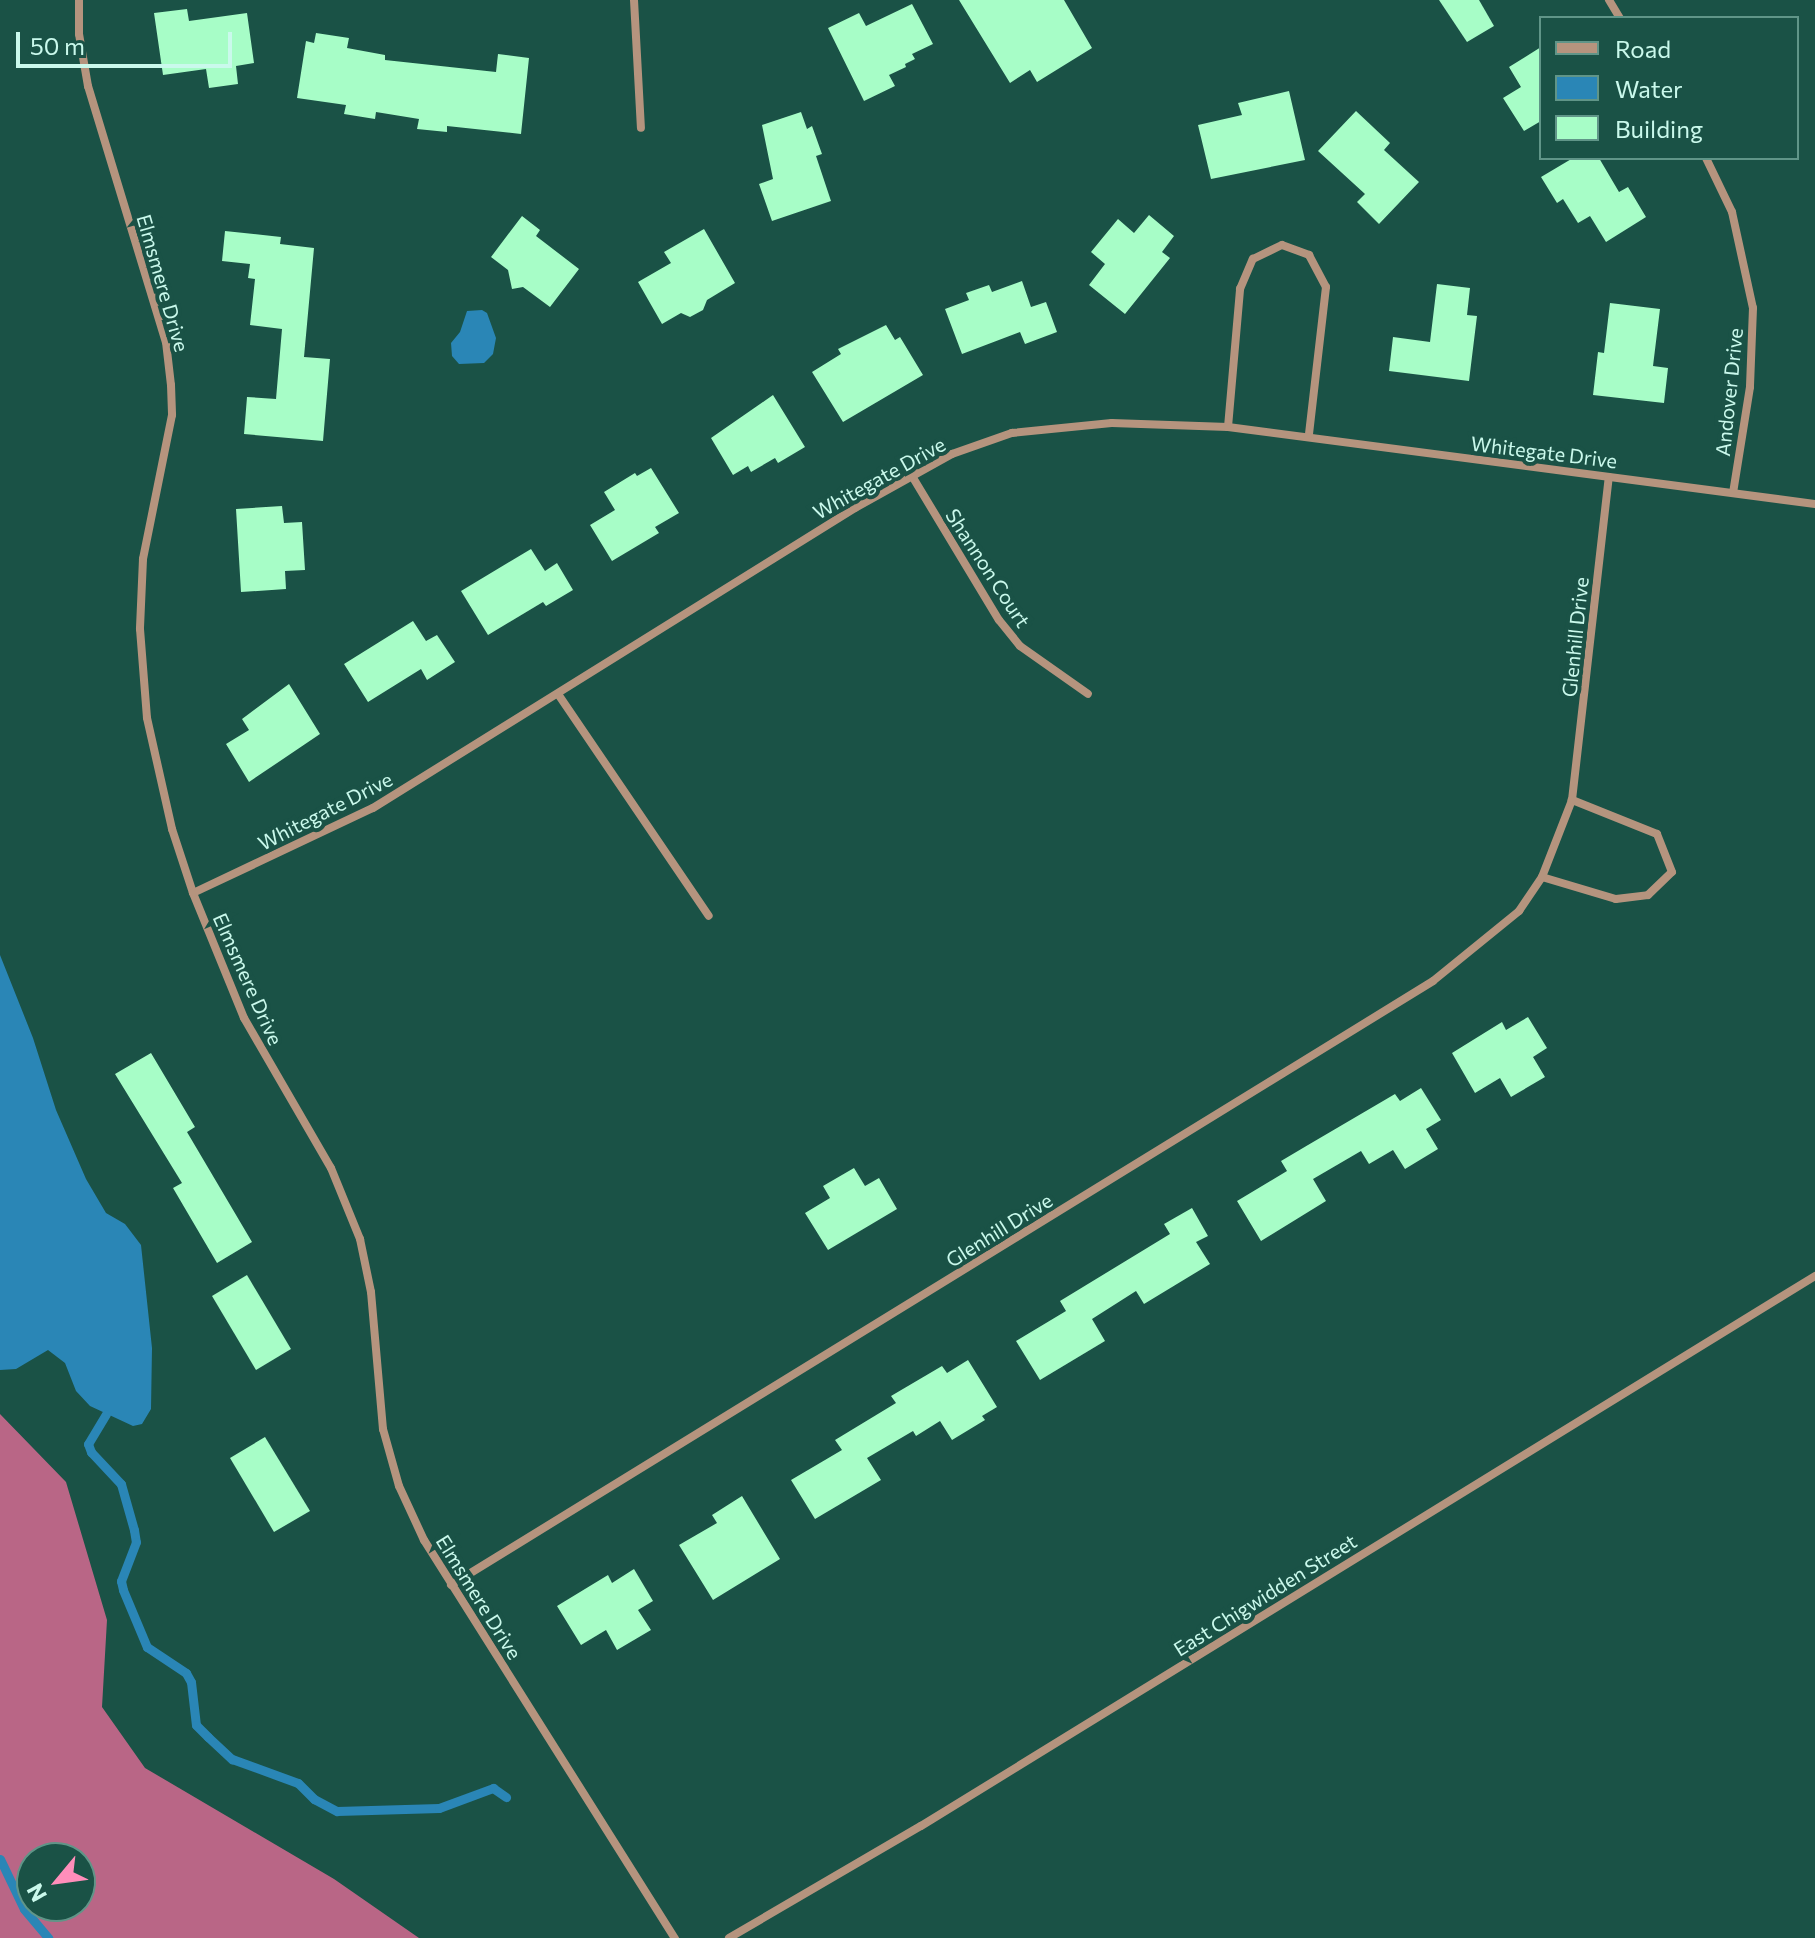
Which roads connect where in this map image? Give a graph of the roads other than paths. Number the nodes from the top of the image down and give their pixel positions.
1 (79, 0) edge
2 (634, 0) edge
3 (641, 128) dead end
4 (1707, 160) edge
5 (1228, 427) junction
6 (1309, 435) junction
7 (912, 476) junction
8 (1609, 477) junction
9 (1733, 493) junction
10 (1815, 504) edge
11 (558, 694) junction
12 (1088, 694) dead end
13 (1572, 800) junction
14 (1542, 877) junction
15 (193, 893) junction
16 (709, 916) dead end
17 (1815, 1276) edge
18 (451, 1585) junction
19 (675, 1938) edge
20 (729, 1938) edge

1 - 15 street, Elmsmere Drive
2 - 3 street
4 - 9 street, Andover Drive
5 - 6 street, Whitegate Drive
5 - 6 street
5 - 7 street, Whitegate Drive
6 - 8 street, Whitegate Drive
7 - 11 street, Whitegate Drive
7 - 12 street, Shannon Court
8 - 9 street, Whitegate Drive
8 - 13 street, Glenhill Drive
9 - 10 street, Whitegate Drive
11 - 15 street, Whitegate Drive
11 - 16 street
13 - 14 street, Glenhill Drive
13 - 14 street
14 - 18 street, Glenhill Drive
15 - 18 street, Elmsmere Drive
17 - 20 street, East Chigwidden Street
18 - 19 street, Elmsmere Drive

